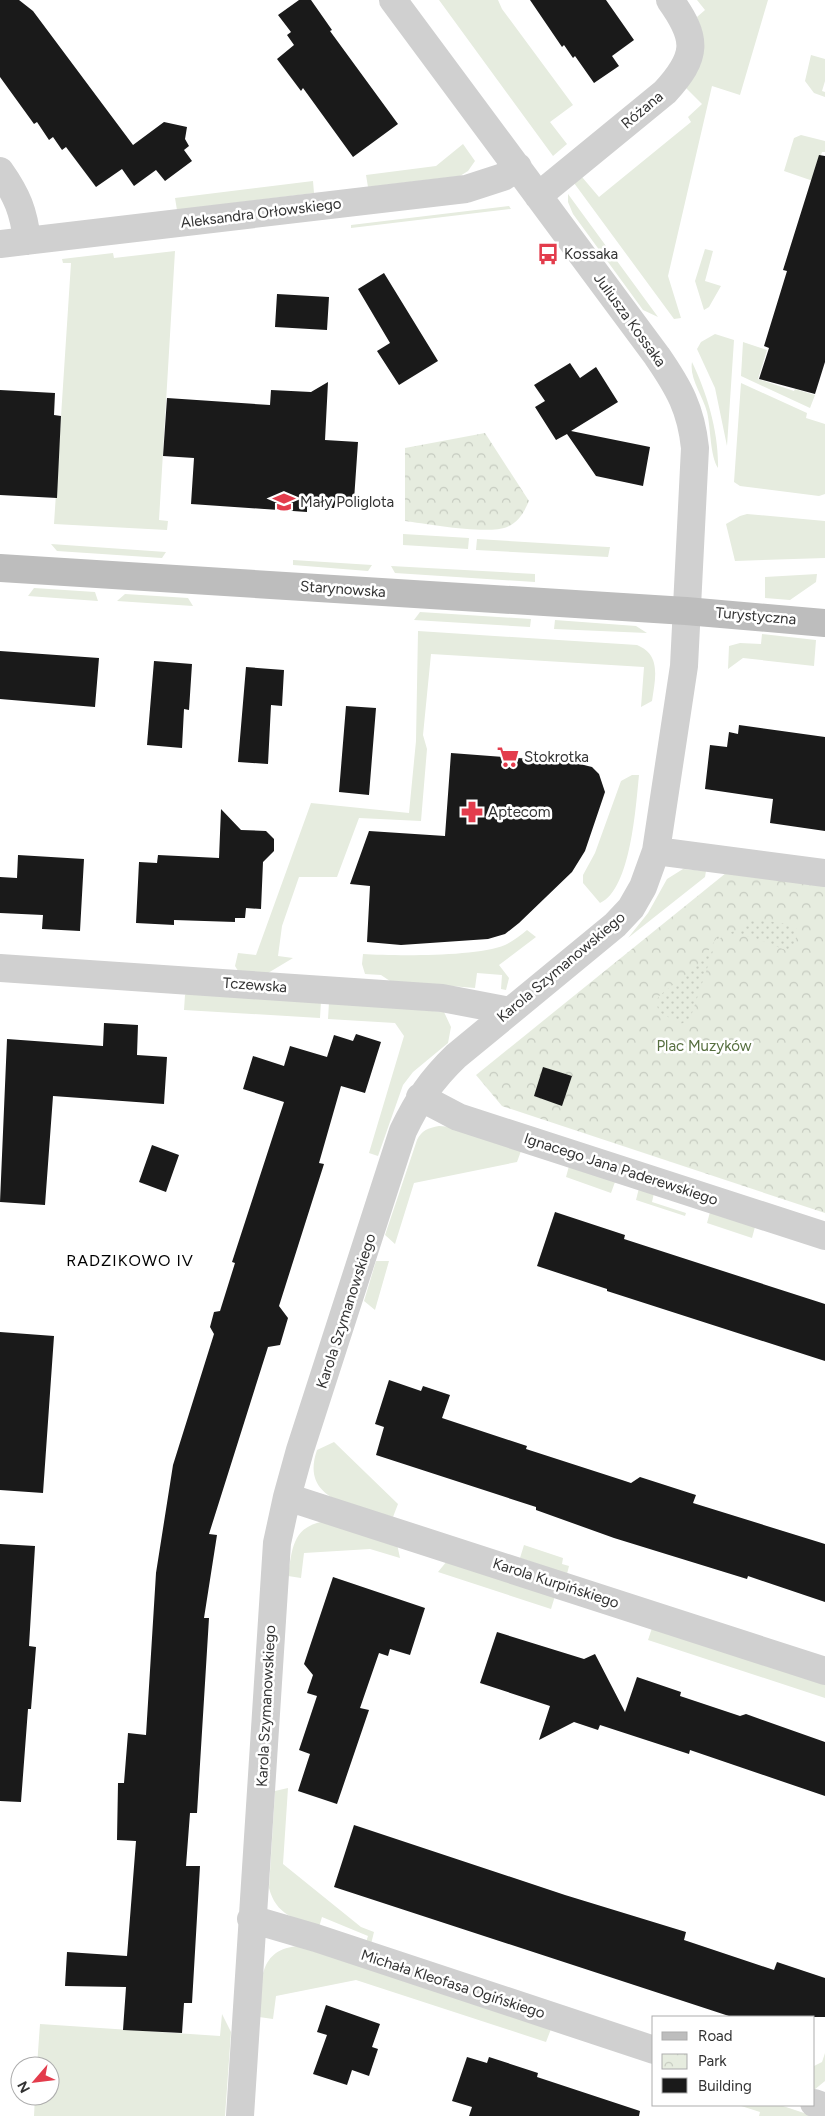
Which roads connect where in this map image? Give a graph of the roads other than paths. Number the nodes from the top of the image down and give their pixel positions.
1 (393, 0) edge
2 (670, 0) edge
3 (518, 167) junction
4 (0, 171) edge
5 (538, 196) junction
6 (27, 241) junction
7 (0, 244) edge
8 (0, 568) edge
9 (686, 610) junction
10 (825, 623) edge
11 (656, 851) junction
12 (825, 873) edge
13 (0, 968) edge
14 (510, 1011) junction
15 (420, 1097) junction
16 (825, 1236) edge
17 (287, 1497) junction
18 (825, 1671) edge
19 (251, 1920) junction
20 (652, 2049) edge
21 (240, 2116) edge

1 - 3 street, Juliusza Kossaka
2 - 5 street, Różana
3 - 5 street, Juliusza Kossaka
3 - 6 street, Aleksandra Orłowskiego
4 - 6 street
5 - 9 street, Juliusza Kossaka
6 - 7 street, Aleksandra Orłowskiego
8 - 9 street, Starynowska
9 - 10 street, Turystyczna
9 - 11 street, Karola Szymanowskiego
11 - 12 street
11 - 14 street, Karola Szymanowskiego
13 - 14 street, Tczewska
14 - 15 street, Karola Szymanowskiego
15 - 16 street, Ignacego Jana Paderewskiego
15 - 17 street, Karola Szymanowskiego
17 - 18 street, Karola Kurpińskiego
17 - 19 street, Karola Szymanowskiego
19 - 20 street, Michała Kleofasa Ogińskiego
19 - 21 street, Karola Szymanowskiego

